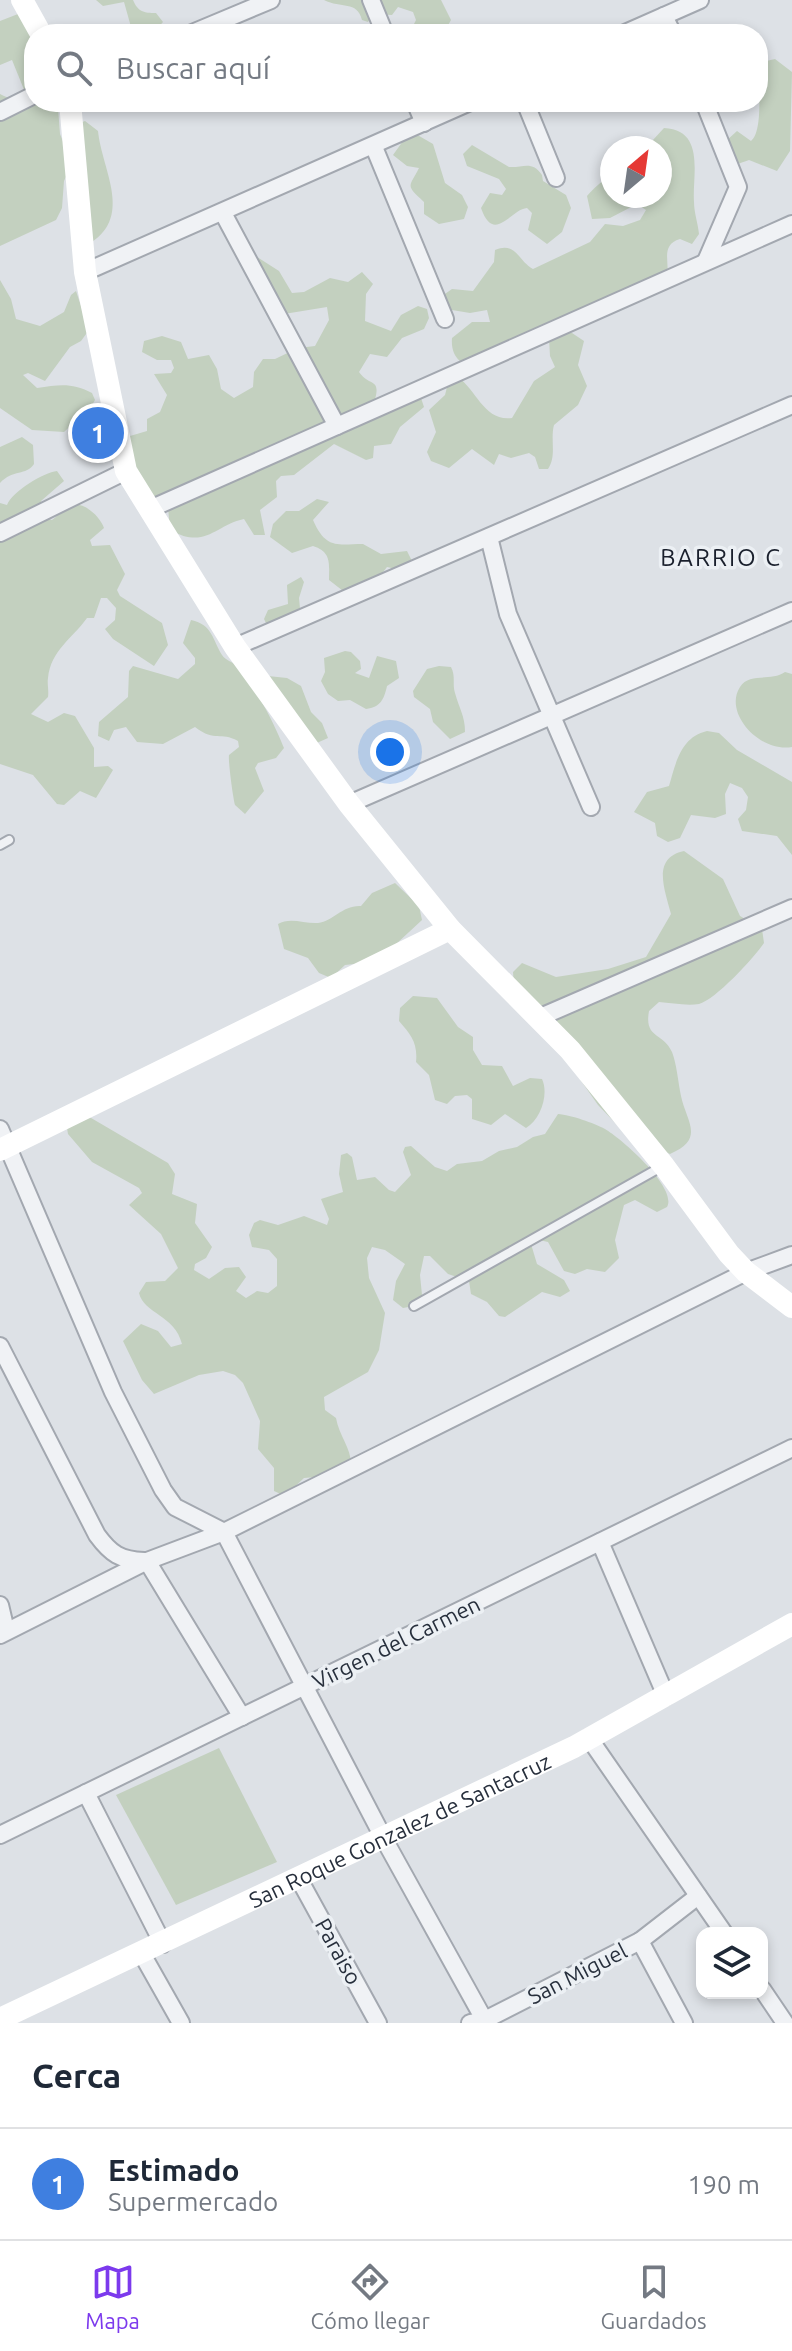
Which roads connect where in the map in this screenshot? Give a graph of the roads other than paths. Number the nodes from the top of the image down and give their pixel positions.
1 (22, 0) edge
2 (271, 0) edge
3 (371, 0) edge
4 (692, 2) edge
5 (664, 16) junction
6 (35, 24) edge
7 (214, 24) edge
8 (381, 24) edge
9 (646, 24) edge
10 (668, 24) edge
11 (24, 100) edge
12 (0, 112) edge
13 (71, 112) edge
14 (419, 112) edge
15 (448, 112) edge
16 (529, 112) edge
17 (708, 112) edge
18 (424, 123) junction
19 (374, 147) junction
20 (556, 178) dead end
21 (223, 213) junction
22 (792, 224) edge
23 (706, 261) junction
24 (85, 272) junction
25 (445, 319) dead end
26 (791, 409) edge
27 (337, 426) junction
28 (126, 471) junction
29 (150, 509) junction
30 (0, 533) edge
31 (489, 537) junction
32 (792, 611) edge
33 (235, 647) junction
34 (552, 716) junction
35 (349, 804) junction
36 (591, 807) dead end
37 (792, 908) edge
38 (450, 929) junction
39 (538, 1018) junction
40 (3, 1142) edge
41 (664, 1166) junction
42 (792, 1255) edge
43 (746, 1272) junction
44 (414, 1306) dead end
45 (792, 1307) edge
46 (0, 1346) edge
47 (792, 1448) edge
48 (224, 1532) junction
49 (600, 1542) junction
50 (147, 1561) junction
51 (0, 1605) edge
52 (790, 1629) edge
53 (0, 1632) edge
54 (304, 1687) junction
55 (666, 1696) junction
56 (242, 1717) junction
57 (589, 1738) junction
58 (86, 1793) junction
59 (0, 1835) edge
60 (384, 1839) junction
61 (299, 1879) junction
62 (698, 1896) junction
63 (720, 1927) edge
64 (640, 1941) junction
65 (152, 1949) junction
66 (768, 1998) edge
67 (0, 2019) edge
68 (480, 2022) edge
69 (181, 2023) edge
70 (378, 2023) edge
71 (684, 2023) edge
72 (785, 2023) edge

1 - 6 street
2 - 7 street
3 - 8 street
4 - 5 street
5 - 9 street
5 - 10 street
11 - 12 street
13 - 24 street
14 - 18 street
15 - 18 street
16 - 20 street
17 - 23 street
18 - 19 street
19 - 21 street
19 - 25 street
21 - 24 street
21 - 27 street
22 - 23 street
23 - 27 street
24 - 28 street
26 - 31 street
27 - 29 street
28 - 29 street
28 - 30 street
29 - 33 street
31 - 33 street
31 - 34 street
32 - 34 street
33 - 35 street
34 - 35 street
34 - 36 street
35 - 38 street
37 - 39 street
38 - 39 street
38 - 40 street
39 - 41 street
40 - 48 street
41 - 43 street
41 - 44 lane
42 - 43 street
43 - 45 street
43 - 48 street
46 - 50 street
47 - 49 street, Virgen del Carmen
48 - 50 street
48 - 54 street
49 - 54 street, Virgen del Carmen
49 - 55 street
50 - 53 street
50 - 56 street
51 - 53 street
52 - 55 street, San Roque Gonzalez de Santacruz
54 - 56 street, Virgen del Carmen
54 - 60 street
55 - 57 street, San Roque Gonzalez de Santacruz
56 - 58 street, Virgen del Carmen
57 - 60 street, San Roque Gonzalez de Santacruz
57 - 62 street
58 - 59 street, Virgen del Carmen
58 - 65 street
60 - 61 street, San Roque Gonzalez de Santacruz
60 - 68 street
61 - 65 street, San Roque Gonzalez de Santacruz
61 - 70 street, Paraiso
62 - 63 street
62 - 64 street, San Miguel
64 - 68 street, San Miguel
64 - 71 street
65 - 67 street, San Roque Gonzalez de Santacruz
65 - 69 street
66 - 72 street

